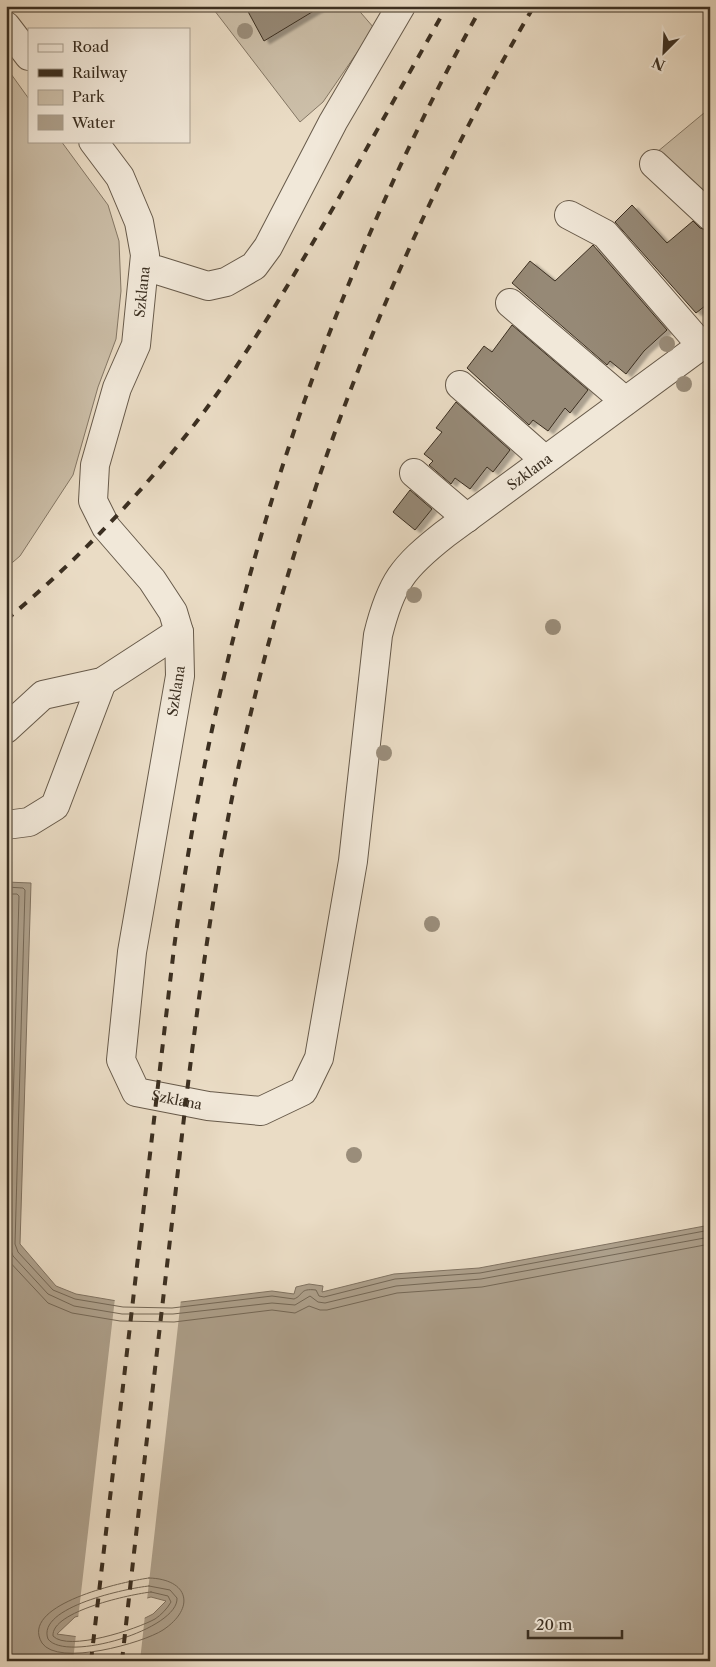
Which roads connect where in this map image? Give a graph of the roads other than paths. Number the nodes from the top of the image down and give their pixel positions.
1 (401, 6) edge
2 (6, 26) edge
3 (28, 55) edge
4 (94, 142) edge
5 (654, 164) dead end
6 (569, 215) dead end
7 (710, 216) edge
8 (144, 271) junction
9 (510, 304) dead end
10 (706, 342) edge
11 (460, 385) dead end
12 (625, 401) junction
13 (545, 460) junction
14 (414, 473) dead end
15 (467, 518) junction
16 (179, 632) junction
17 (102, 682) junction
18 (6, 729) edge
19 (6, 825) edge

1 - 8 lane
2 - 3 lane
4 - 8 lane, Szklana
5 - 7 lane
6 - 10 lane
8 - 16 lane, Szklana
9 - 12 lane
10 - 12 lane, Szklana
11 - 13 lane
12 - 13 lane, Szklana
13 - 15 lane, Szklana
14 - 15 lane
15 - 16 lane, Szklana
16 - 17 lane
17 - 18 lane
17 - 19 lane

